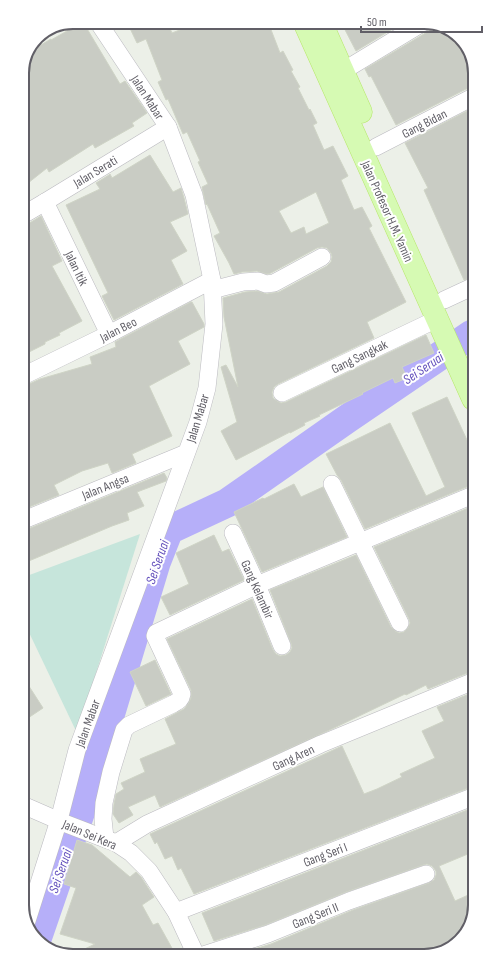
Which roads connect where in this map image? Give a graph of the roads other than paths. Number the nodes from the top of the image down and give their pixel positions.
1 (103, 29) edge
2 (307, 29) edge
3 (324, 29) edge
4 (412, 29) edge
5 (343, 71) junction
6 (468, 100) edge
7 (168, 127) junction
8 (376, 147) junction
9 (45, 202) junction
10 (29, 211) edge
11 (322, 257) dead end
12 (212, 285) junction
13 (468, 291) edge
14 (446, 320) junction
15 (109, 334) junction
16 (468, 364) edge
17 (29, 373) edge
18 (282, 393) dead end
19 (186, 453) junction
20 (332, 484) dead end
21 (468, 497) edge
22 (29, 518) edge
23 (232, 533) dead end
24 (361, 543) junction
25 (257, 585) junction
26 (400, 623) dead end
27 (282, 646) dead end
28 (468, 684) edge
29 (468, 798) edge
30 (29, 808) edge
31 (62, 821) junction
32 (107, 839) junction
33 (426, 874) dead end
34 (176, 912) junction
35 (30, 913) edge
36 (193, 949) edge
37 (222, 949) edge

1 - 7 street, Jalan Mabar
2 - 14 main road, Jalan Profesor H.M. Yamin
3 - 5 main road, Jalan Profesor H.M. Yamin
4 - 5 street
5 - 8 main road, Jalan Profesor H.M. Yamin
6 - 8 street, Gang Bidan
7 - 9 street, Jalan Serati
7 - 12 street, Jalan Mabar
8 - 14 main road, Jalan Profesor H.M. Yamin
9 - 10 street, Jalan Serati
9 - 15 street, Jalan Itik
11 - 12 street, Jalan Beo
12 - 15 street, Jalan Beo
12 - 19 street, Jalan Mabar
13 - 14 street, Gang Sangkak
14 - 16 main road, Jalan Profesor H.M. Yamin
14 - 18 street, Gang Sangkak
15 - 17 street, Jalan Beo
19 - 22 street, Jalan Angsa
19 - 31 street, Jalan Mabar
20 - 24 street
21 - 24 street
23 - 25 street, Gang Kelambir
24 - 25 street
24 - 26 street
25 - 27 street, Gang Kelambir
25 - 32 street
28 - 32 street, Gang Aren
29 - 34 street, Gang Seri I
30 - 31 street, Jalan Sei Kera
31 - 32 street, Jalan Sei Kera
31 - 35 street, Jalan Mabar
32 - 34 street, Jalan Sei Kera
33 - 37 street, Gang Seri II
34 - 36 street, Jalan Sei Kera

